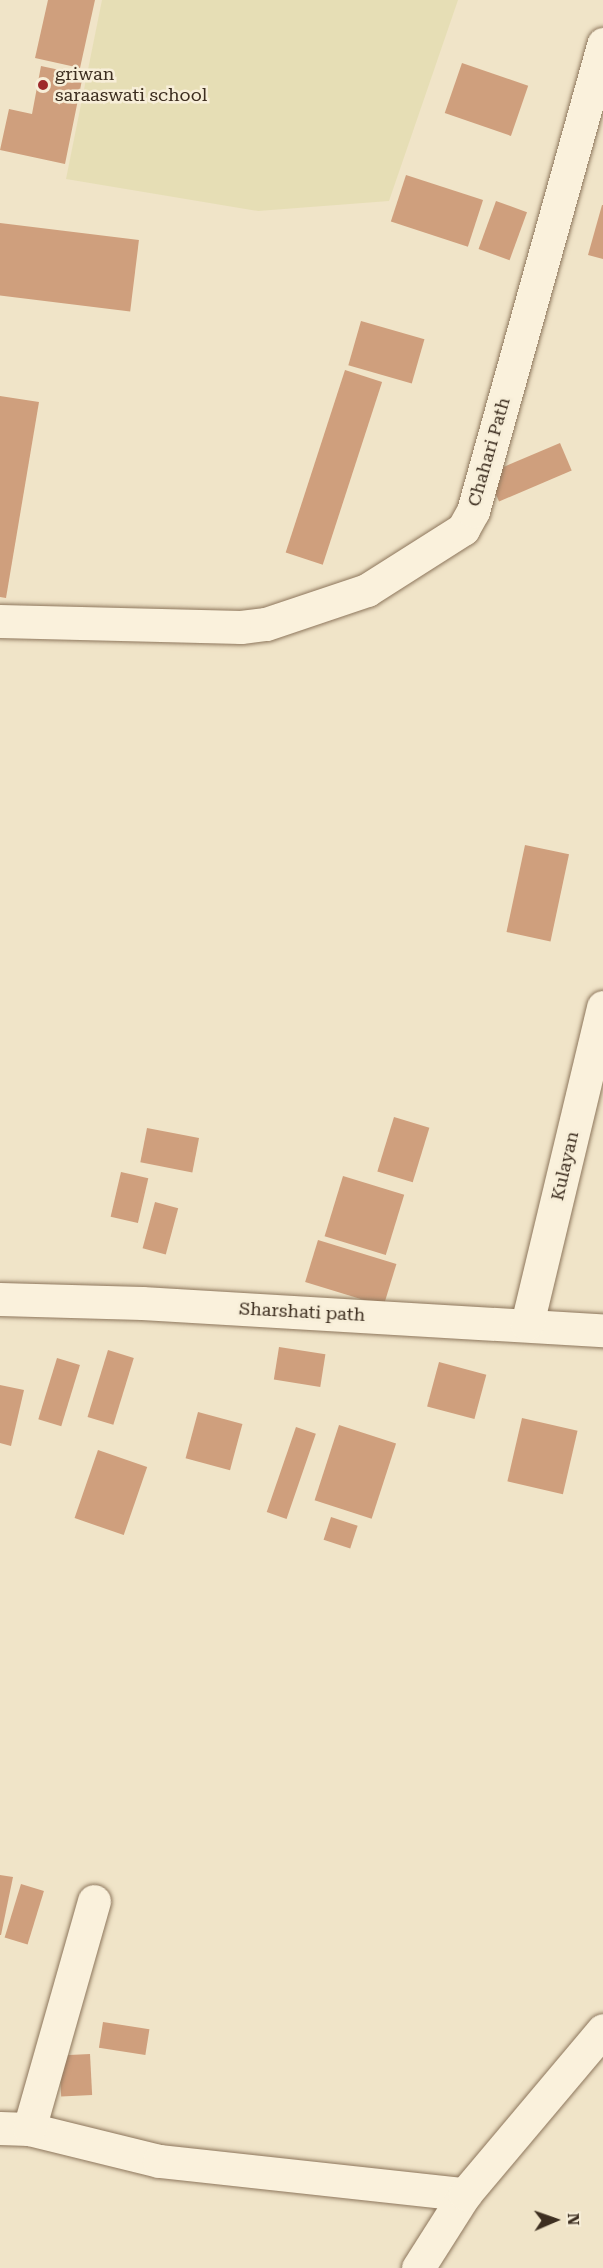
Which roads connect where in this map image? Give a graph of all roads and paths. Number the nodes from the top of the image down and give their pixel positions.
1 (603, 44) edge
2 (0, 621) edge
3 (603, 1007) edge
4 (0, 1299) edge
5 (527, 1324) junction
6 (603, 1329) edge
7 (94, 1901) dead end
8 (603, 2030) edge
9 (14, 2129) edge
10 (465, 2194) junction
11 (418, 2268) edge

1 - 2 street, Chahari Path
3 - 5 street, Kulayan
4 - 5 street, Sharshati path
5 - 6 street, Sharshati path
7 - 9 street
8 - 10 street
9 - 10 street
10 - 11 street

